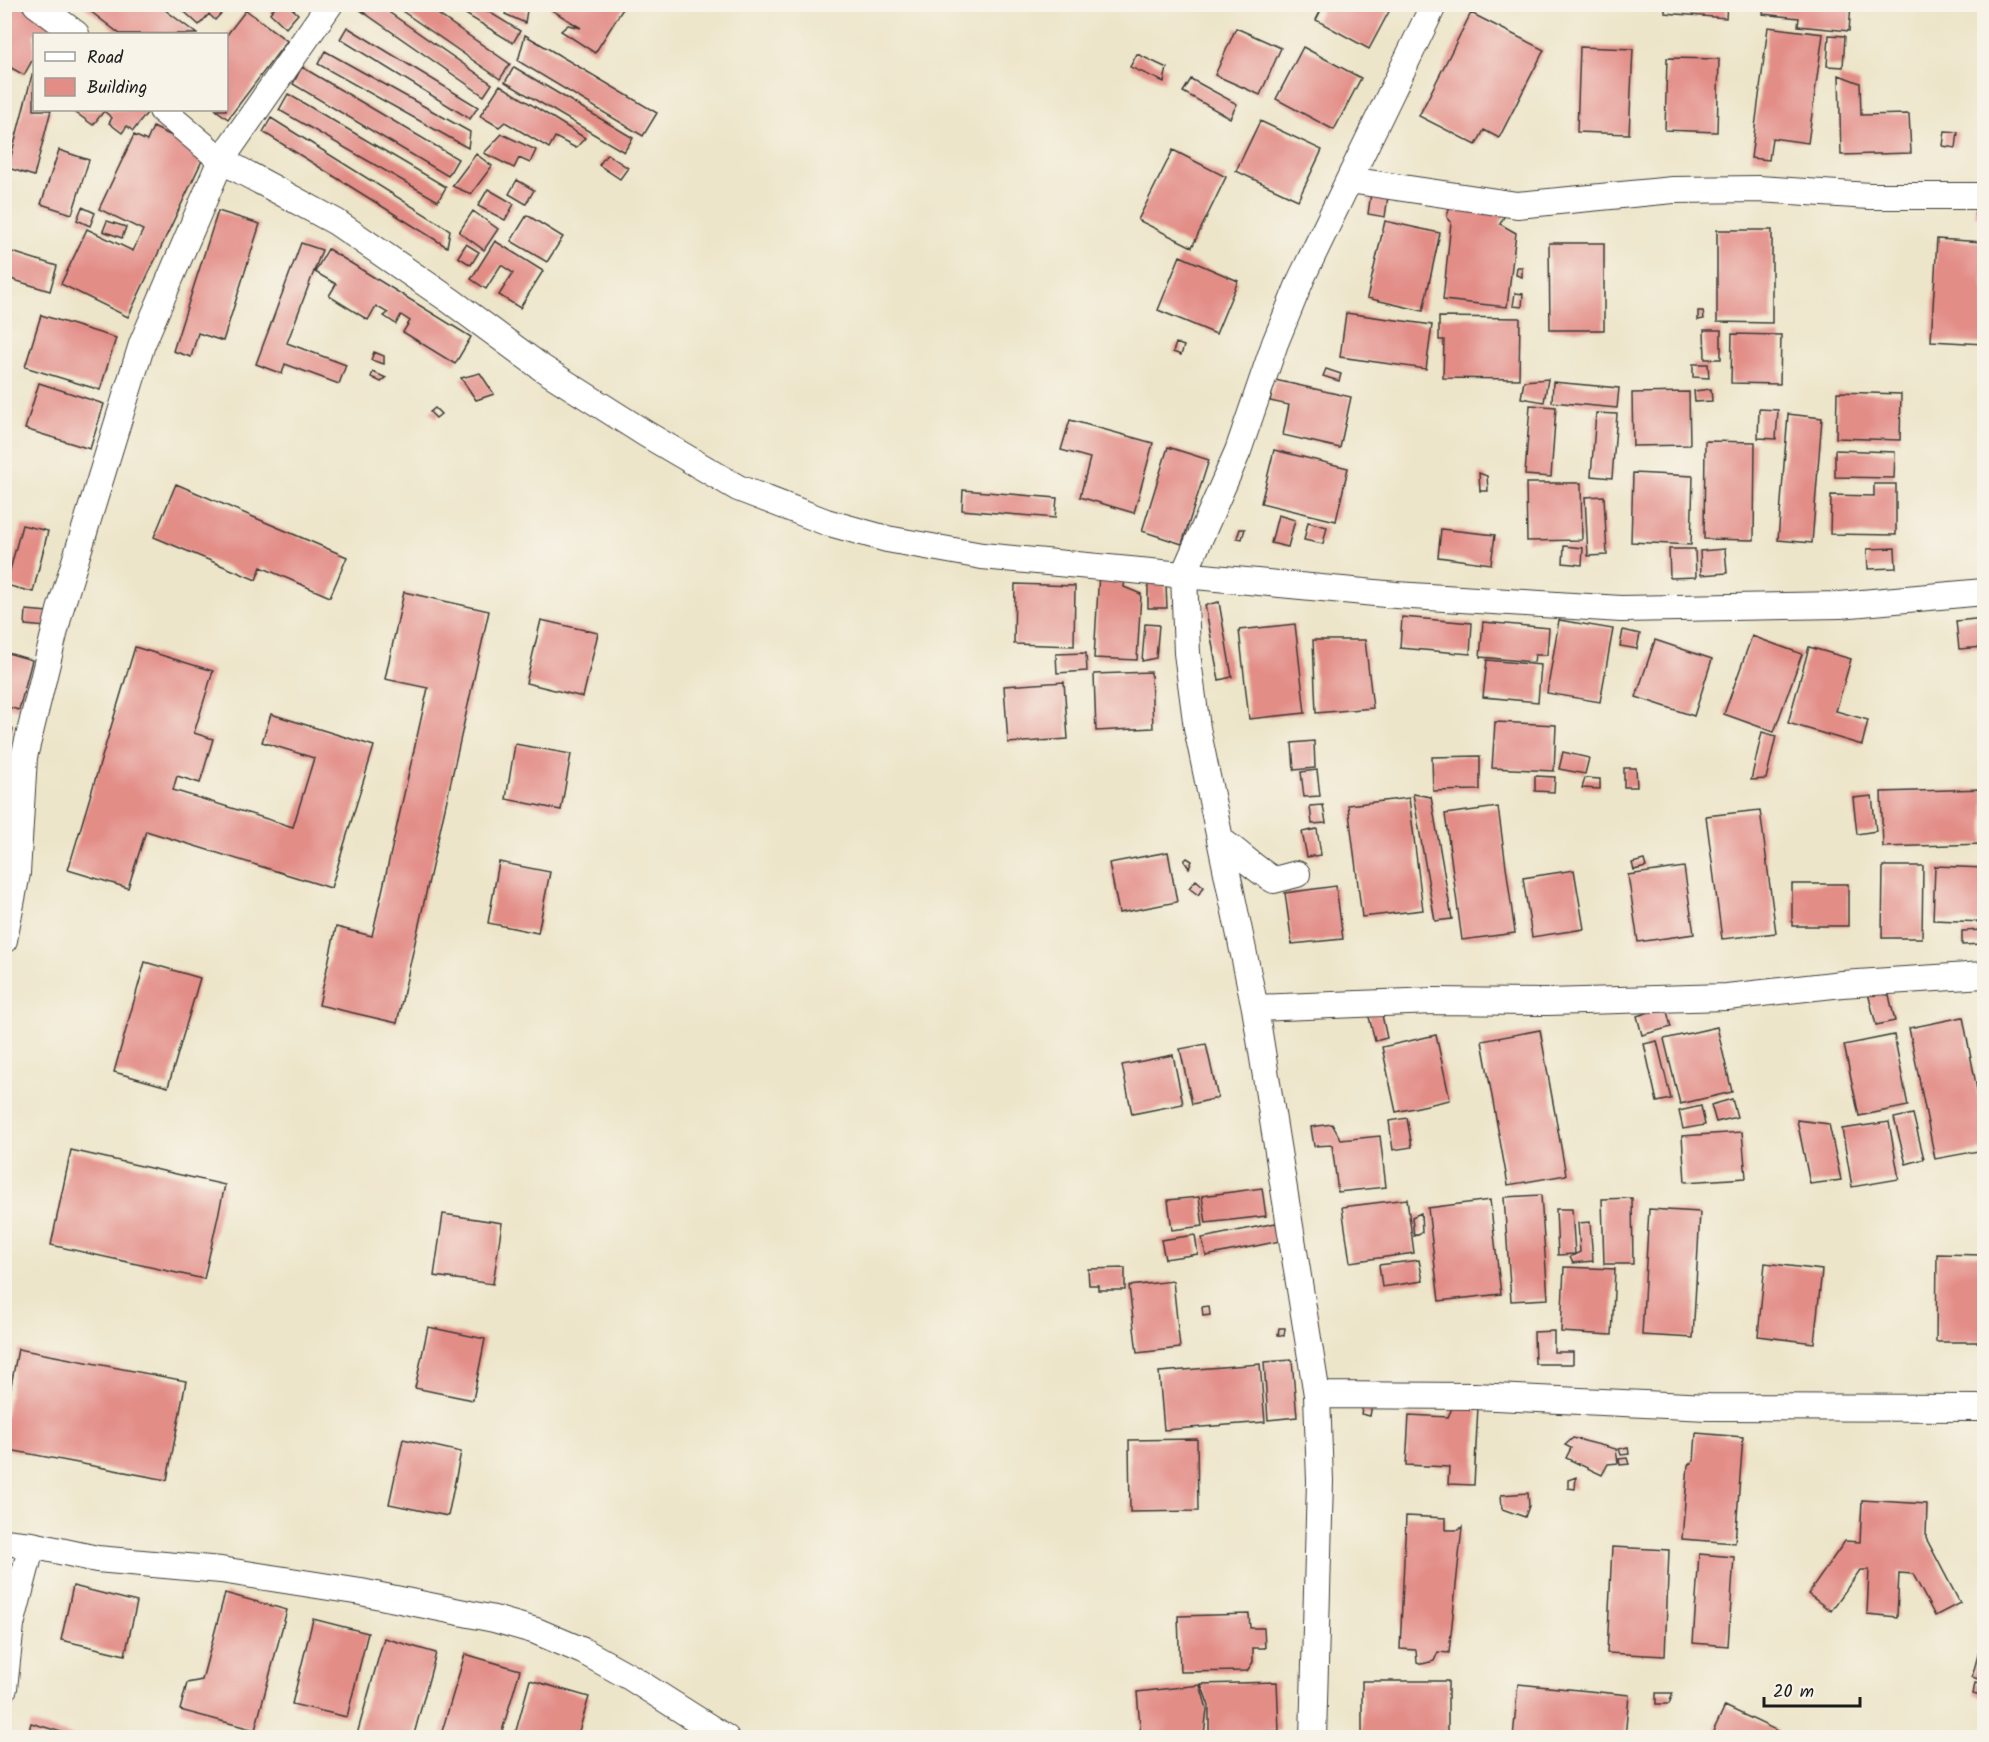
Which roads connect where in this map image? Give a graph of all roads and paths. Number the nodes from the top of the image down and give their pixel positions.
1 (36, 4) edge
2 (1434, 4) edge
3 (324, 6) edge
4 (74, 33) edge
5 (163, 111) edge
6 (220, 160) junction
7 (1349, 180) junction
8 (1984, 196) edge
9 (1184, 574) junction
10 (1984, 592) edge
11 (1220, 840) junction
12 (1297, 874) dead end
13 (4, 940) edge
14 (1984, 975) edge
15 (1256, 1008) junction
16 (1317, 1395) junction
17 (1984, 1408) edge
18 (4, 1542) edge
19 (32, 1545) junction
20 (4, 1688) edge
21 (726, 1737) edge
22 (1313, 1737) edge

1 - 4 street
2 - 7 street
3 - 6 street
5 - 6 street
6 - 9 street
6 - 13 street
7 - 8 street
7 - 9 street
9 - 10 street
9 - 11 street
11 - 12 street
11 - 15 street
14 - 15 street
15 - 16 street
16 - 17 street
16 - 22 street
18 - 19 street
19 - 20 street
19 - 21 street

